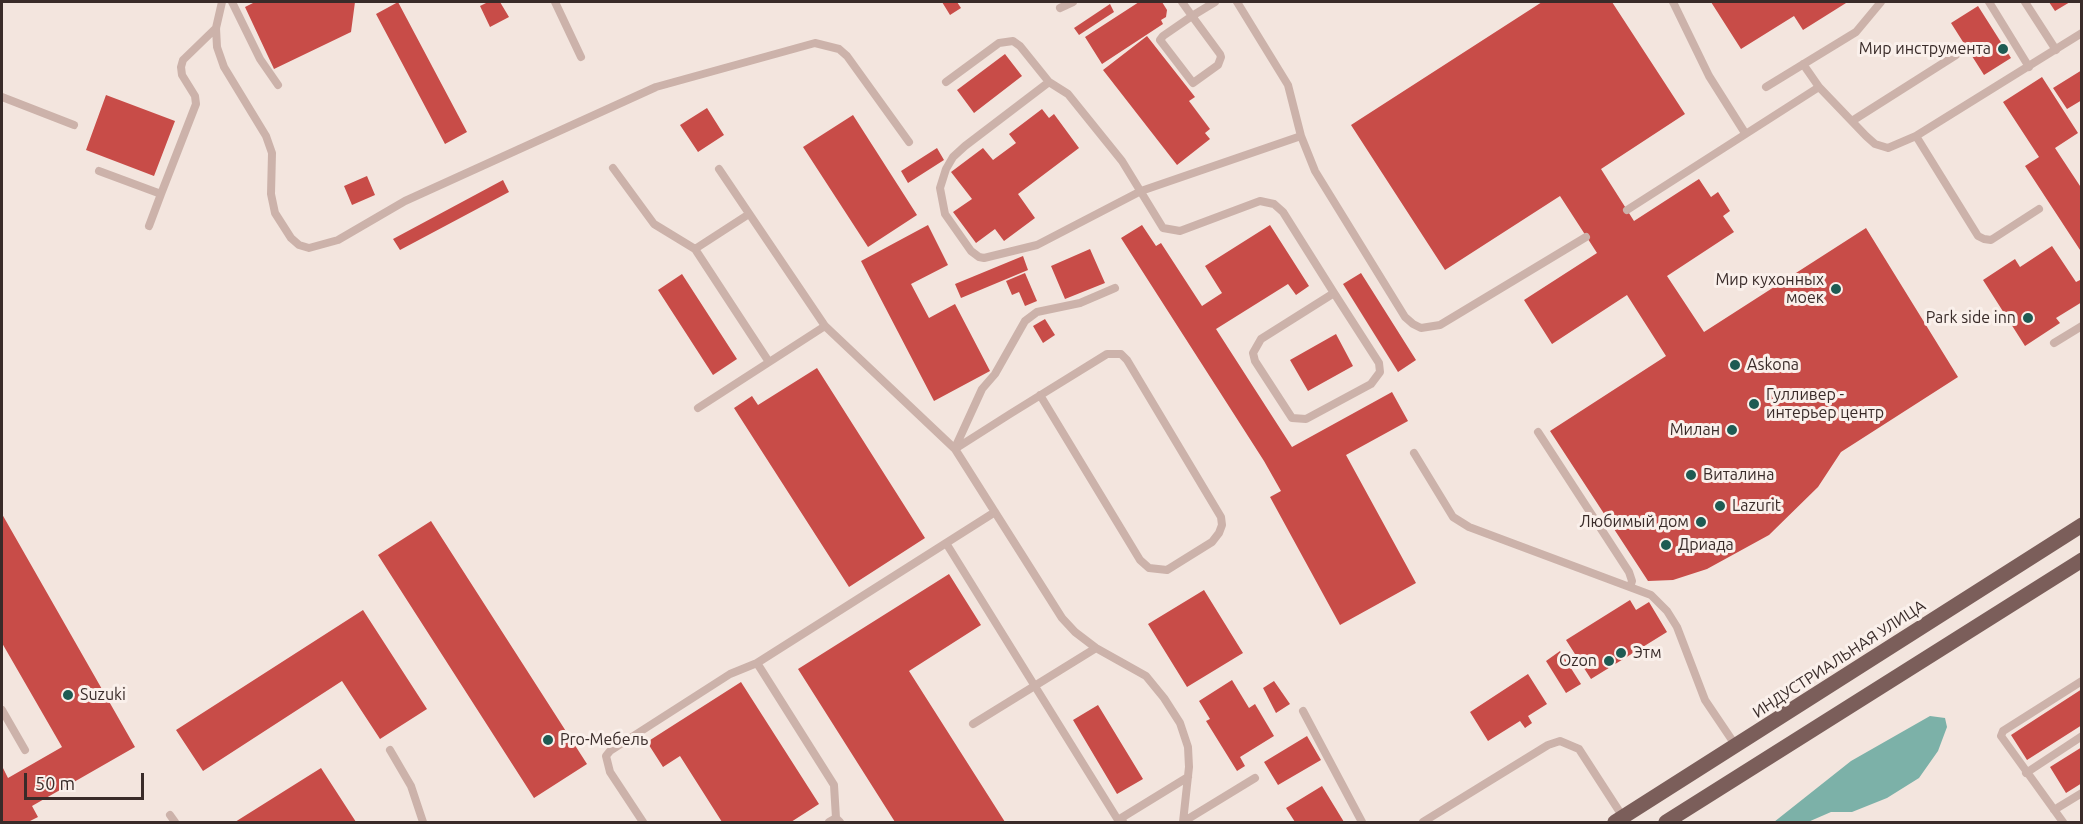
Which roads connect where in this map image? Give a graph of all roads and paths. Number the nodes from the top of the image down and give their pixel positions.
1 (222, 2) edge
2 (232, 2) edge
3 (555, 2) edge
4 (1073, 2) edge
5 (1182, 2) edge
6 (1215, 2) edge
7 (1237, 2) edge
8 (1673, 2) edge
9 (1881, 2) edge
10 (1989, 2) edge
11 (2025, 2) edge
12 (1060, 8) dead end
13 (1192, 16) junction
14 (216, 28) junction
15 (2082, 33) edge
16 (2056, 50) junction
17 (1956, 55) dead end
18 (581, 57) dead end
19 (1803, 64) junction
20 (2029, 67) junction
21 (946, 82) dead end
22 (1049, 82) junction
23 (278, 85) dead end
24 (1766, 87) dead end
25 (1819, 87) junction
26 (2, 97) edge
27 (1852, 121) junction
28 (74, 125) dead end
29 (1745, 133) junction
30 (1301, 136) junction
31 (1916, 136) junction
32 (909, 142) dead end
33 (613, 168) dead end
34 (719, 169) dead end
35 (99, 171) dead end
36 (1142, 191) junction
37 (161, 194) junction
38 (2039, 209) dead end
39 (1627, 210) dead end
40 (749, 214) junction
41 (149, 226) dead end
42 (1586, 237) dead end
43 (695, 249) junction
44 (1115, 288) dead end
45 (1334, 293) junction
46 (825, 326) junction
47 (2082, 326) edge
48 (2054, 344) dead end
49 (769, 362) junction
50 (1040, 395) junction
51 (698, 408) dead end
52 (1538, 432) dead end
53 (955, 449) junction
54 (1414, 453) dead end
55 (995, 512) junction
56 (2082, 525) edge
57 (946, 543) junction
58 (2082, 560) edge
59 (1630, 587) junction
60 (1096, 648) junction
61 (757, 663) junction
62 (2082, 681) edge
63 (1035, 686) junction
64 (2, 710) edge
65 (1303, 711) dead end
66 (973, 724) dead end
67 (2082, 736) edge
68 (1736, 746) junction
69 (25, 750) dead end
70 (390, 750) dead end
71 (2026, 773) junction
72 (1188, 777) junction
73 (1255, 778) dead end
74 (2082, 793) edge
75 (2054, 810) junction
76 (1619, 820) edge
77 (835, 821) edge
78 (423, 822) edge
79 (643, 822) edge
80 (1120, 822) edge
81 (1184, 822) edge
82 (1362, 822) edge
83 (1423, 822) edge
84 (1666, 822) edge
85 (2062, 822) edge

1 - 14 lane
2 - 23 lane
3 - 18 lane
4 - 12 lane
5 - 13 lane
6 - 13 lane
7 - 30 lane
8 - 29 lane
9 - 19 lane
10 - 20 lane
11 - 16 lane
13 - 13 lane
14 - 32 lane
14 - 37 lane
15 - 16 lane
16 - 20 lane
17 - 27 lane
19 - 24 lane
19 - 25 lane
20 - 31 lane
21 - 22 lane
22 - 36 lane
22 - 36 lane
25 - 27 lane
25 - 29 lane
26 - 28 lane
27 - 31 lane
29 - 39 lane
30 - 36 lane
30 - 42 lane
31 - 38 lane
33 - 43 lane
34 - 40 lane
35 - 37 lane
36 - 45 lane
37 - 41 lane
40 - 43 lane
40 - 46 lane
43 - 49 lane
44 - 53 lane
45 - 45 lane
46 - 49 lane
46 - 53 lane
47 - 48 lane
49 - 51 lane
50 - 50 lane
50 - 53 lane
52 - 59 lane
53 - 55 lane
54 - 59 lane
55 - 57 lane
55 - 60 lane
56 - 68 main road, ИНДУСТРИАЛЬНАЯ УЛИЦА
57 - 61 lane
57 - 63 lane
58 - 84 main road
59 - 68 lane
60 - 63 lane
60 - 72 lane
61 - 77 lane
61 - 79 lane
62 - 71 lane
63 - 66 lane
63 - 80 lane
64 - 69 lane
65 - 82 lane
67 - 71 lane
68 - 76 main road, ИНДУСТРИАЛЬНАЯ УЛИЦА
70 - 78 lane
71 - 75 lane
72 - 80 lane
72 - 81 lane
73 - 81 lane
74 - 75 lane
75 - 85 lane
76 - 83 lane

